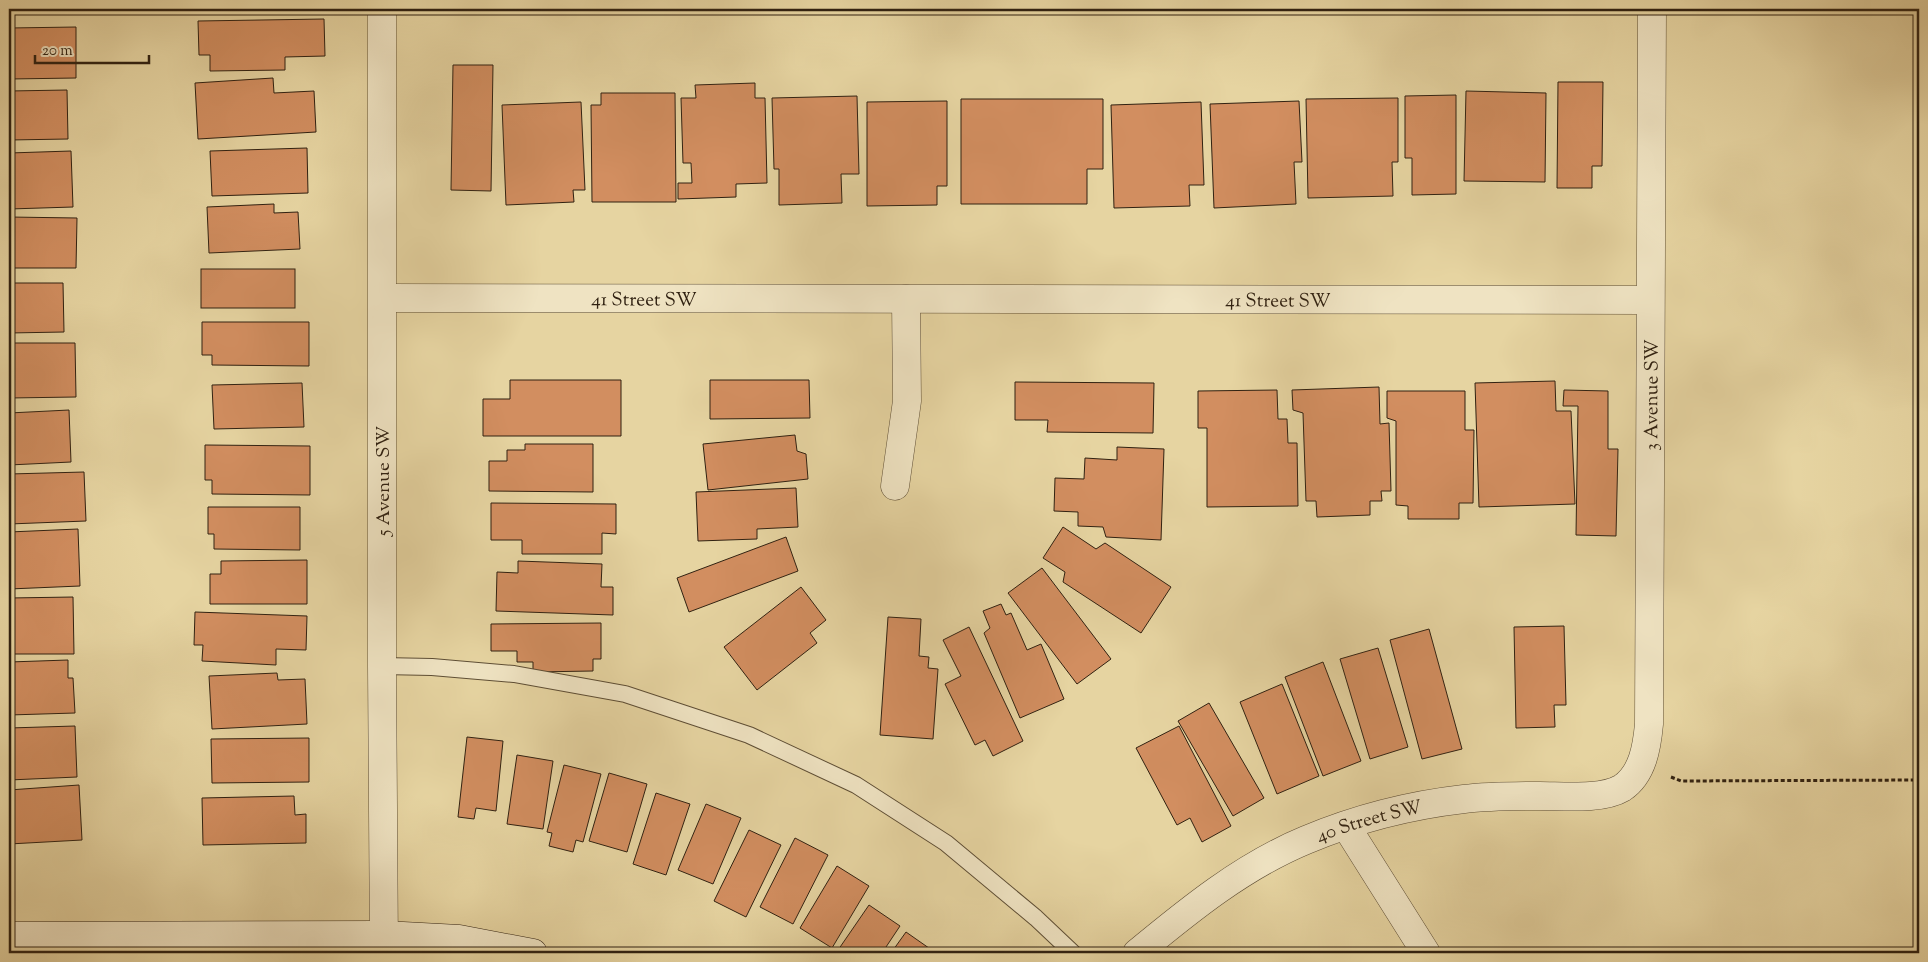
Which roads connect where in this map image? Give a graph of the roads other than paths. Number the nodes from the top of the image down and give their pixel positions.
1 (382, 9) edge
2 (1652, 9) edge
3 (383, 298) junction
4 (906, 299) junction
5 (1650, 300) junction
6 (895, 486) dead end
7 (382, 666) junction
8 (1636, 773) joint
9 (1346, 826) junction
10 (9, 936) edge
11 (384, 944) edge
12 (533, 953) edge
13 (1073, 953) edge
14 (1137, 953) edge
15 (1426, 953) edge

1 - 3 street, 5 Avenue SW
2 - 5 street, 3 Avenue SW
3 - 4 street, 41 Street SW
3 - 7 street, 5 Avenue SW
4 - 5 street, 41 Street SW
4 - 6 street
5 - 8 street, 3 Avenue SW
7 - 11 street, 5 Avenue SW
7 - 13 lane
8 - 9 street, 40 Street SW
9 - 14 street, 40 Street SW
9 - 15 street
10 - 11 street
11 - 12 street

